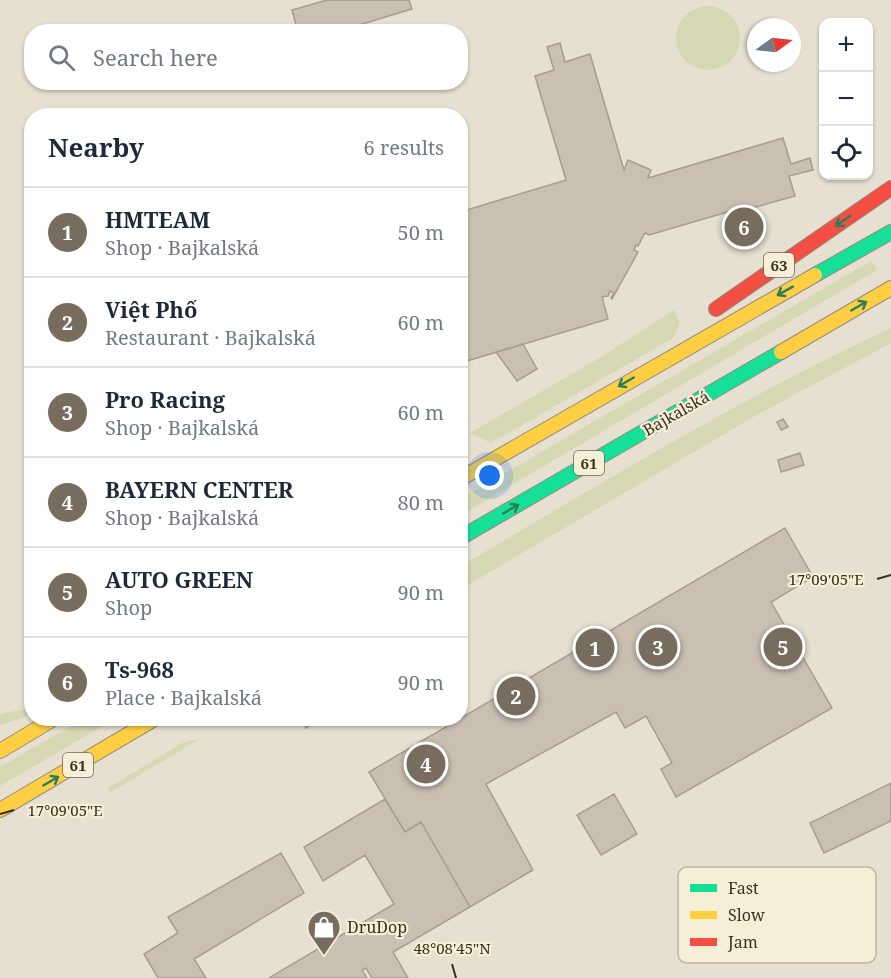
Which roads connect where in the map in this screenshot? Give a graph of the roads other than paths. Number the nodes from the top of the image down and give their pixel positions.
1 (891, 188) edge
2 (891, 232) edge
3 (891, 288) edge
4 (837, 335) dead end
5 (677, 353) junction
6 (718, 389) junction
7 (468, 474) edge
8 (468, 533) edge
9 (42, 726) edge
10 (142, 726) edge
11 (0, 751) edge
12 (0, 810) edge

1 -> 5 main road, 63
2 -> 5 main road
6 -> 3 main road, Bajkalská / 61
4 - 6 main road
5 -> 7 main road
8 -> 6 main road, Bajkalská / 61
9 - 11 main road
12 -> 10 main road, 61

